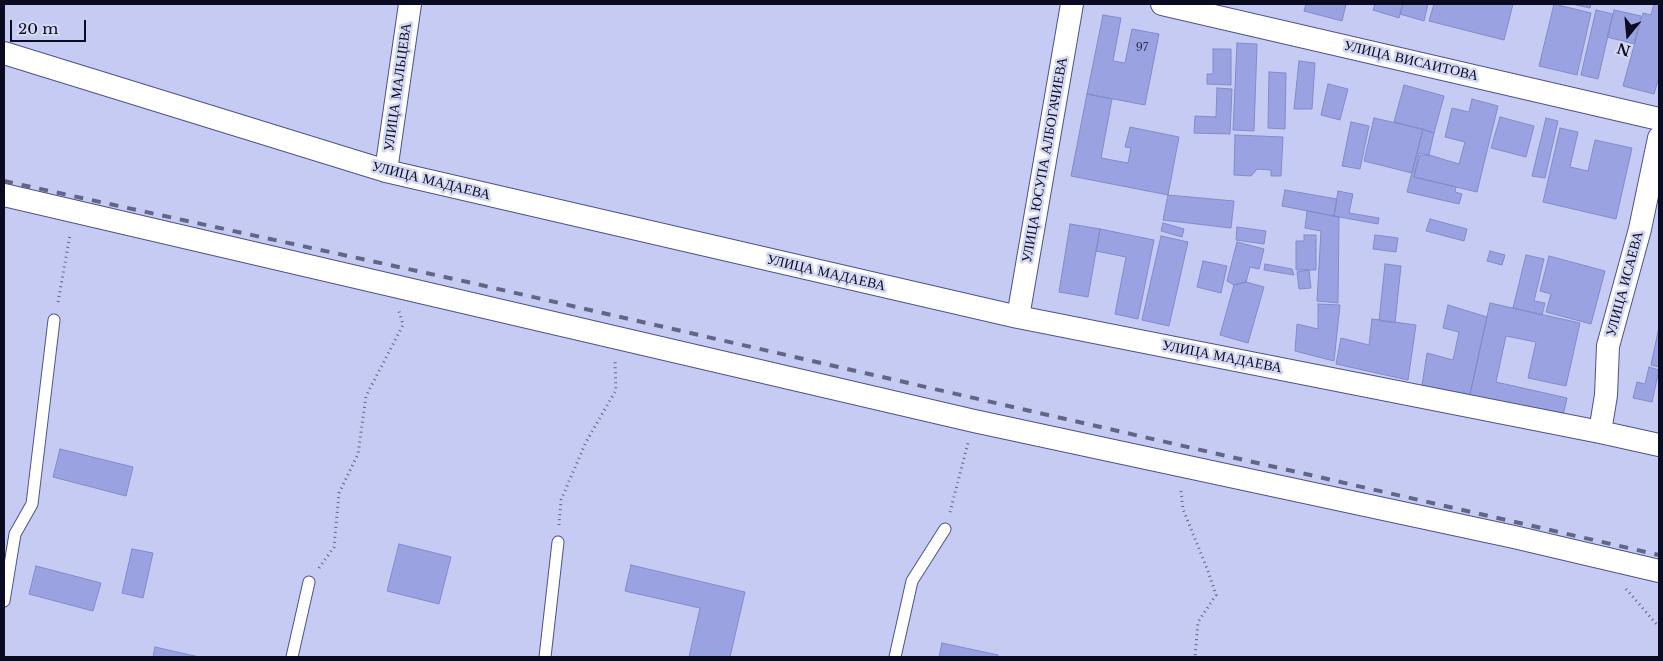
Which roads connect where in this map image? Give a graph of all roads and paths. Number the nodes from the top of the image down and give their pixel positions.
1 (410, 4) edge
2 (1072, 4) edge
3 (1162, 4) edge
4 (4, 53) edge
5 (1659, 119) edge
6 (1659, 138) edge
7 (386, 171) junction
8 (4, 195) edge
9 (74, 211) junction
10 (389, 285) junction
11 (1018, 317) junction
12 (54, 320) joint
13 (613, 337) junction
14 (974, 421) junction
15 (1600, 432) junction
16 (1659, 446) edge
17 (1178, 465) junction
18 (945, 530) joint
19 (558, 542) joint
20 (1604, 558) junction
21 (1659, 571) edge
22 (309, 582) joint
23 (4, 601) edge
24 (1659, 627) edge
25 (292, 657) edge
26 (545, 657) edge
27 (895, 657) edge
28 (1195, 657) edge

1 - 7 street, УЛИЦА МАЛЬЦЕВА
2 - 11 street, УЛИЦА ЮСУПА АЛБОГАЧИЕВА
3 - 5 street, УЛИЦА ВИСАИТОВА
4 - 7 street, УЛИЦА МАДАЕВА
6 - 15 street, УЛИЦА ИСАЕВА
7 - 11 street, УЛИЦА МАДАЕВА
8 - 9 street
9 - 10 street
9 - 12 path
10 - 13 street
10 - 22 path
11 - 15 street, УЛИЦА МАДАЕВА
12 - 23 lane
13 - 14 street
13 - 19 path
14 - 17 street
14 - 18 path
15 - 16 street, УЛИЦА МАДАЕВА
17 - 20 street
17 - 28 path
18 - 27 lane
19 - 26 lane
20 - 21 street
20 - 24 path
22 - 25 lane

